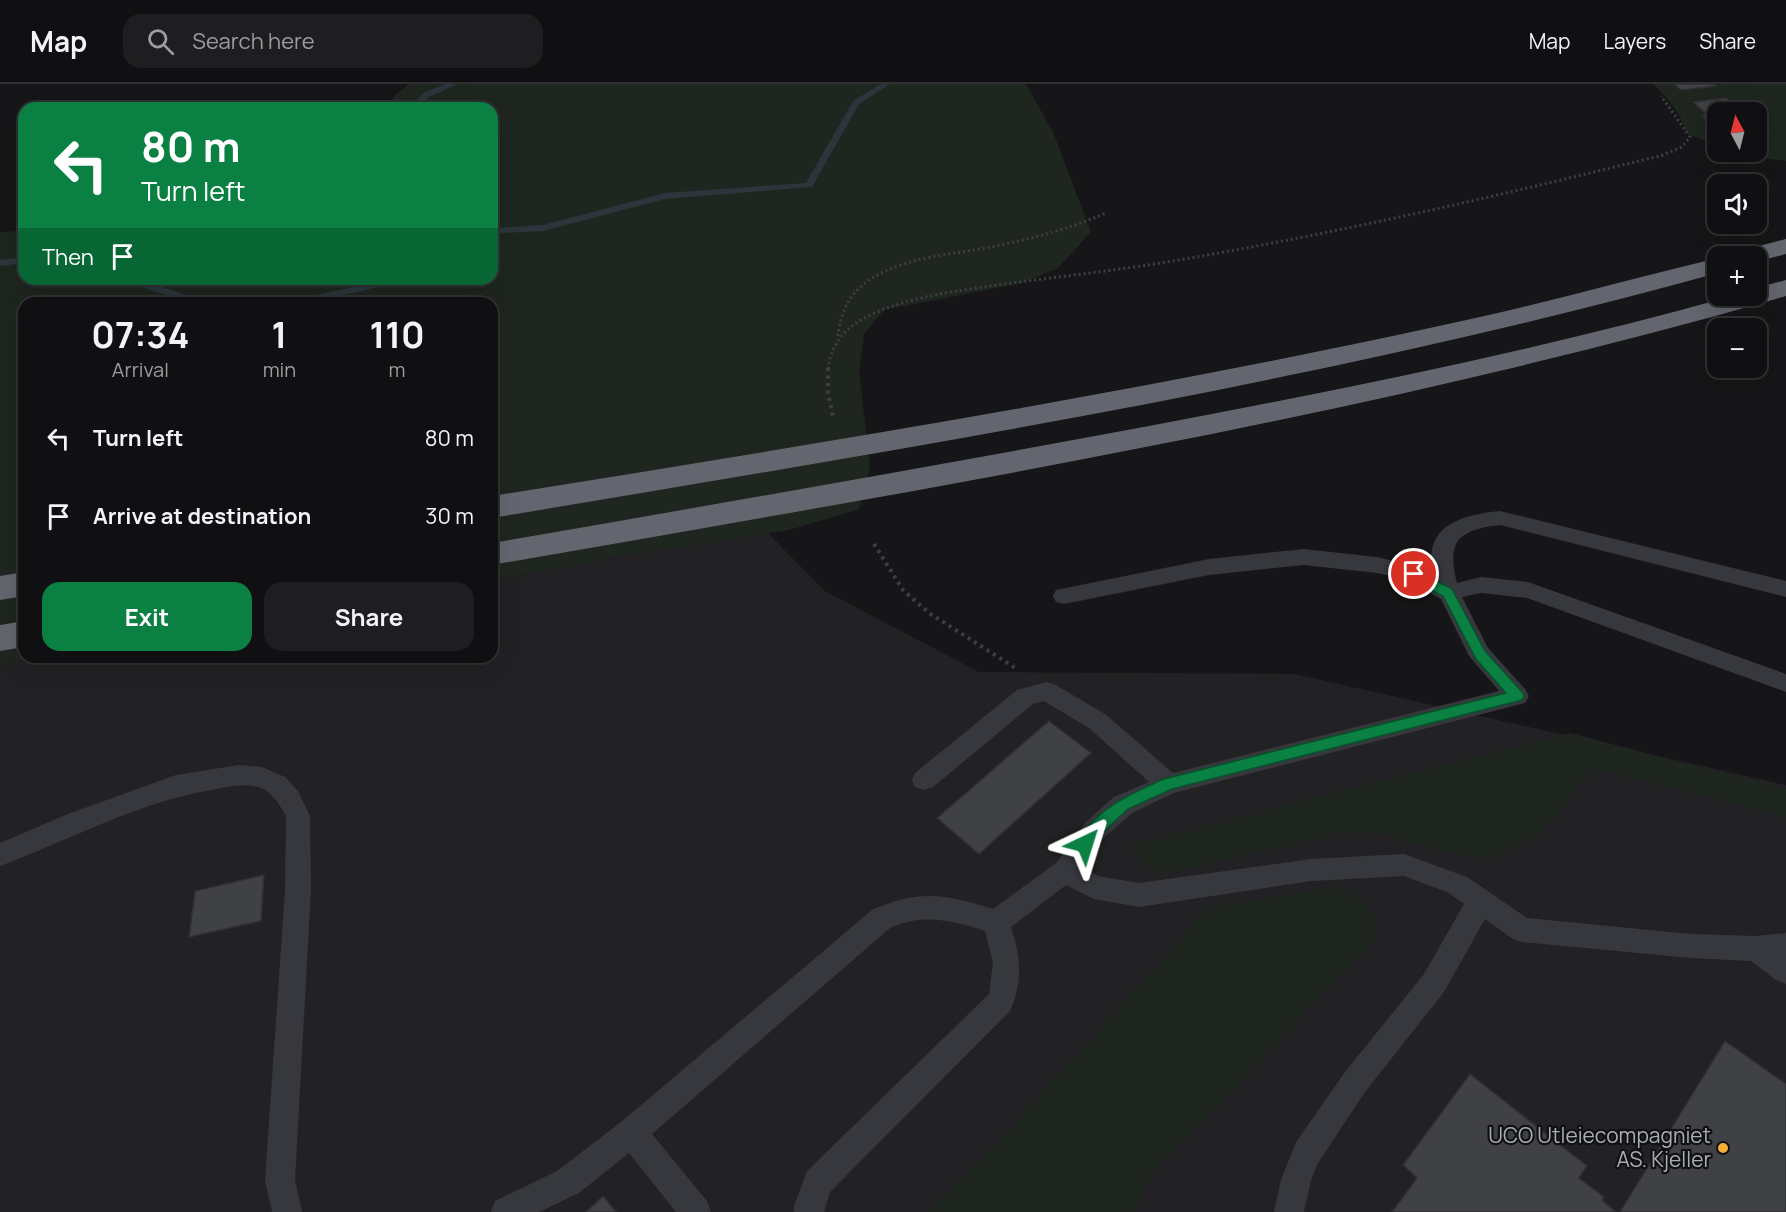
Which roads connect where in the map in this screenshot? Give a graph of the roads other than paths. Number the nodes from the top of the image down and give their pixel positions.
1 (1786, 246) edge
2 (1767, 251) edge
3 (1707, 268) edge
4 (1786, 288) edge
5 (498, 506) edge
6 (498, 553) edge
7 (18, 585) edge
8 (0, 588) edge
9 (1786, 589) edge
10 (1448, 593) junction
11 (1064, 596) dead end
12 (18, 635) edge
13 (0, 638) edge
14 (1786, 683) edge
15 (924, 780) dead end
16 (1169, 784) junction
17 (0, 855) edge
18 (1065, 871) junction
19 (1480, 902) junction
20 (996, 922) junction
21 (1786, 945) edge
22 (1756, 949) junction
23 (1786, 971) edge
24 (631, 1132) junction
25 (287, 1212) edge
26 (506, 1212) edge
27 (696, 1212) edge
28 (809, 1212) edge
29 (1289, 1212) edge

1 - 2 highway
3 - 5 highway
4 - 6 highway
7 - 8 highway
9 - 10 lane
10 - 11 lane
10 - 14 lane
10 - 16 lane
12 - 13 highway
15 - 16 lane
16 - 18 lane
17 - 25 lane
18 - 19 lane
18 - 20 lane
19 - 22 lane
19 - 29 lane
20 - 24 lane
20 - 28 lane
21 - 22 lane
22 - 23 lane
24 - 26 lane
24 - 27 lane

